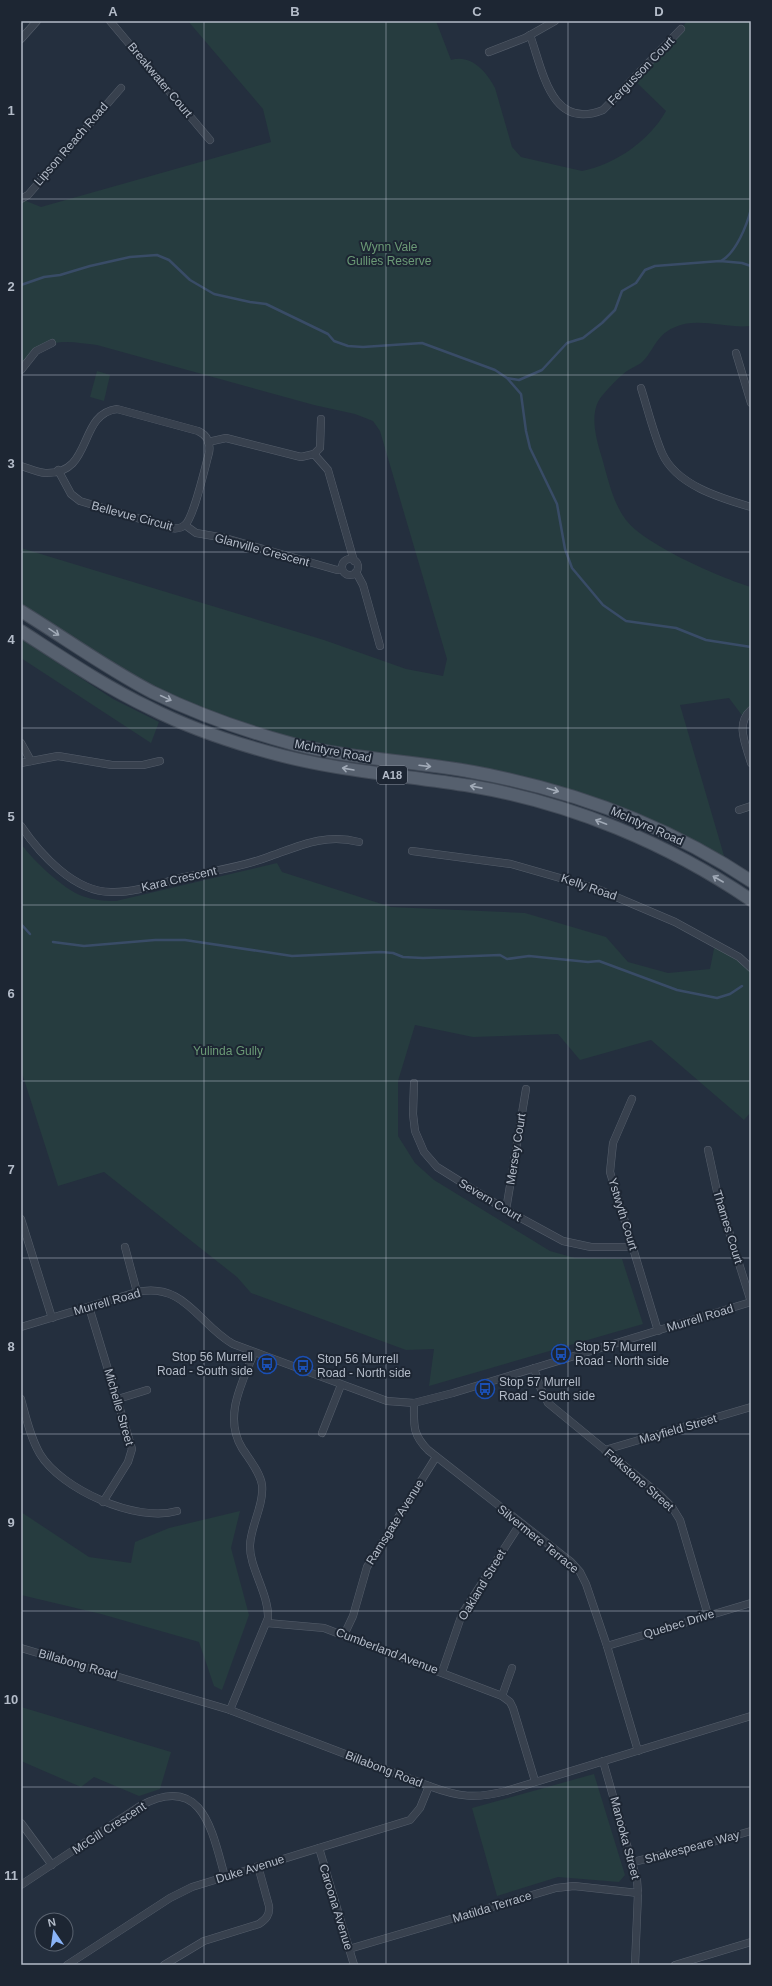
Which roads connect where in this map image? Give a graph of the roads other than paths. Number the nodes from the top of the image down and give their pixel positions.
1 (37, 21) edge
2 (110, 21) edge
3 (555, 21) edge
4 (681, 29) dead end
5 (530, 35) junction
6 (21, 38) edge
7 (488, 52) dead end
8 (120, 88) dead end
9 (210, 140) dead end
10 (21, 199) edge
11 (52, 343) dead end
12 (736, 353) dead end
13 (21, 370) edge
14 (641, 388) dead end
15 (751, 402) edge
16 (321, 419) dead end
17 (208, 442) junction
18 (314, 454) junction
19 (21, 466) edge
20 (58, 470) junction
21 (751, 507) edge
22 (185, 525) junction
23 (354, 561) junction
24 (342, 569) junction
25 (356, 572) junction
26 (21, 610) edge
27 (21, 631) edge
28 (380, 646) dead end
29 (751, 710) edge
30 (21, 743) edge
31 (31, 760) junction
32 (160, 760) dead end
33 (21, 763) edge
34 (751, 763) edge
35 (751, 806) edge
36 (739, 810) dead end
37 (21, 826) edge
38 (359, 842) dead end
39 (412, 851) dead end
40 (751, 881) edge
41 (751, 900) edge
42 (751, 968) edge
43 (414, 1083) dead end
44 (526, 1089) dead end
45 (632, 1099) dead end
46 (708, 1150) dead end
47 (506, 1210) junction
48 (21, 1219) edge
49 (124, 1247) dead end
50 (632, 1247) junction
51 (137, 1292) junction
52 (751, 1302) edge
53 (88, 1307) junction
54 (52, 1318) junction
55 (21, 1327) edge
56 (658, 1331) junction
57 (254, 1353) junction
58 (534, 1368) junction
59 (341, 1385) junction
60 (146, 1390) dead end
61 (21, 1399) edge
62 (118, 1399) junction
63 (414, 1403) junction
64 (751, 1407) edge
65 (322, 1433) dead end
66 (605, 1450) junction
67 (436, 1457) junction
68 (103, 1502) junction
69 (177, 1511) dead end
70 (520, 1524) junction
71 (751, 1603) edge
72 (708, 1615) junction
73 (267, 1622) junction
74 (344, 1636) junction
75 (607, 1646) junction
76 (21, 1648) edge
77 (512, 1668) dead end
78 (442, 1672) junction
79 (502, 1696) junction
80 (230, 1710) junction
81 (751, 1716) edge
82 (638, 1750) junction
83 (603, 1761) junction
84 (535, 1781) junction
85 (429, 1786) junction
86 (21, 1823) edge
87 (751, 1831) edge
88 (319, 1848) junction
89 (633, 1862) junction
90 (52, 1865) junction
91 (258, 1866) junction
92 (225, 1876) junction
93 (21, 1885) edge
94 (638, 1893) junction
95 (751, 1942) edge
96 (349, 1949) junction
97 (67, 1965) edge
98 (164, 1965) edge
99 (354, 1965) edge
100 (634, 1965) edge
101 (675, 1965) edge

1 - 6 street
2 - 9 street, Breakwater Court
3 - 5 street
4 - 5 street, Fergusson Court
5 - 7 street
8 - 10 street, Lipson Reach Road
11 - 13 street
12 - 15 street
14 - 21 street
16 - 18 street
17 - 18 street
17 - 20 street
17 - 22 street, Bellevue Circuit
18 - 23 street
19 - 20 street
20 - 22 street, Bellevue Circuit
22 - 24 street, Glanville Crescent
23 - 24 street
23 - 25 street
24 - 25 street
25 - 28 street
26 -> 40 main road, McIntyre Road / A18
41 -> 27 main road, McIntyre Road / A18
29 - 34 street
30 - 31 street
31 - 32 street
31 - 33 street
35 - 36 street
37 - 38 street, Kara Crescent
39 - 42 street, Kelly Road
43 - 47 street, Severn Court
44 - 47 street, Mersey Court
45 - 50 street, Ystwyth Court
46 - 52 street, Thames Court
47 - 50 street, Severn Court
48 - 54 street
49 - 51 street
50 - 56 street, Ystwyth Court
51 - 53 street, Murrell Road
51 - 57 street, Murrell Road
52 - 56 street, Murrell Road
53 - 54 street, Murrell Road
53 - 62 street, Michelle Street
54 - 55 street, Murrell Road
56 - 58 street, Murrell Road
57 - 59 street, Murrell Road
57 - 73 street
58 - 63 street, Murrell Road
58 - 66 street, Folkstone Street
59 - 63 street, Murrell Road
59 - 65 street
60 - 62 street
61 - 68 street
62 - 68 street, Michelle Street
63 - 67 street, Silvermere Terrace
64 - 66 street, Mayfield Street
66 - 72 street, Folkstone Street
67 - 70 street, Silvermere Terrace
67 - 74 street, Ramsgate Avenue
68 - 69 street
70 - 75 street, Silvermere Terrace
70 - 78 street, Oakland Street
71 - 72 street, Quebec Drive
72 - 75 street, Quebec Drive
73 - 74 street, Cumberland Avenue
73 - 80 street
74 - 78 street, Cumberland Avenue
75 - 82 street, Silvermere Terrace
76 - 80 street, Billabong Road
77 - 79 street
78 - 79 street, Cumberland Avenue
79 - 84 street, Cumberland Avenue
80 - 85 street, Billabong Road
81 - 82 street, Billabong Road
82 - 83 street, Billabong Road
83 - 84 street, Billabong Road
83 - 89 street, Manooka Street
84 - 85 street, Billabong Road
85 - 88 street, Duke Avenue
86 - 90 street
87 - 89 street, Shakespeare Way
88 - 91 street, Duke Avenue
88 - 96 street, Caroona Avenue
89 - 94 street, Manooka Street
90 - 92 street, McGill Crescent
90 - 93 street, McGill Crescent
91 - 92 street, Duke Avenue
91 - 98 street
92 - 97 street, Duke Avenue
94 - 96 street, Matilda Terrace
94 - 100 street, Manooka Street
95 - 101 street
96 - 99 street, Caroona Avenue

